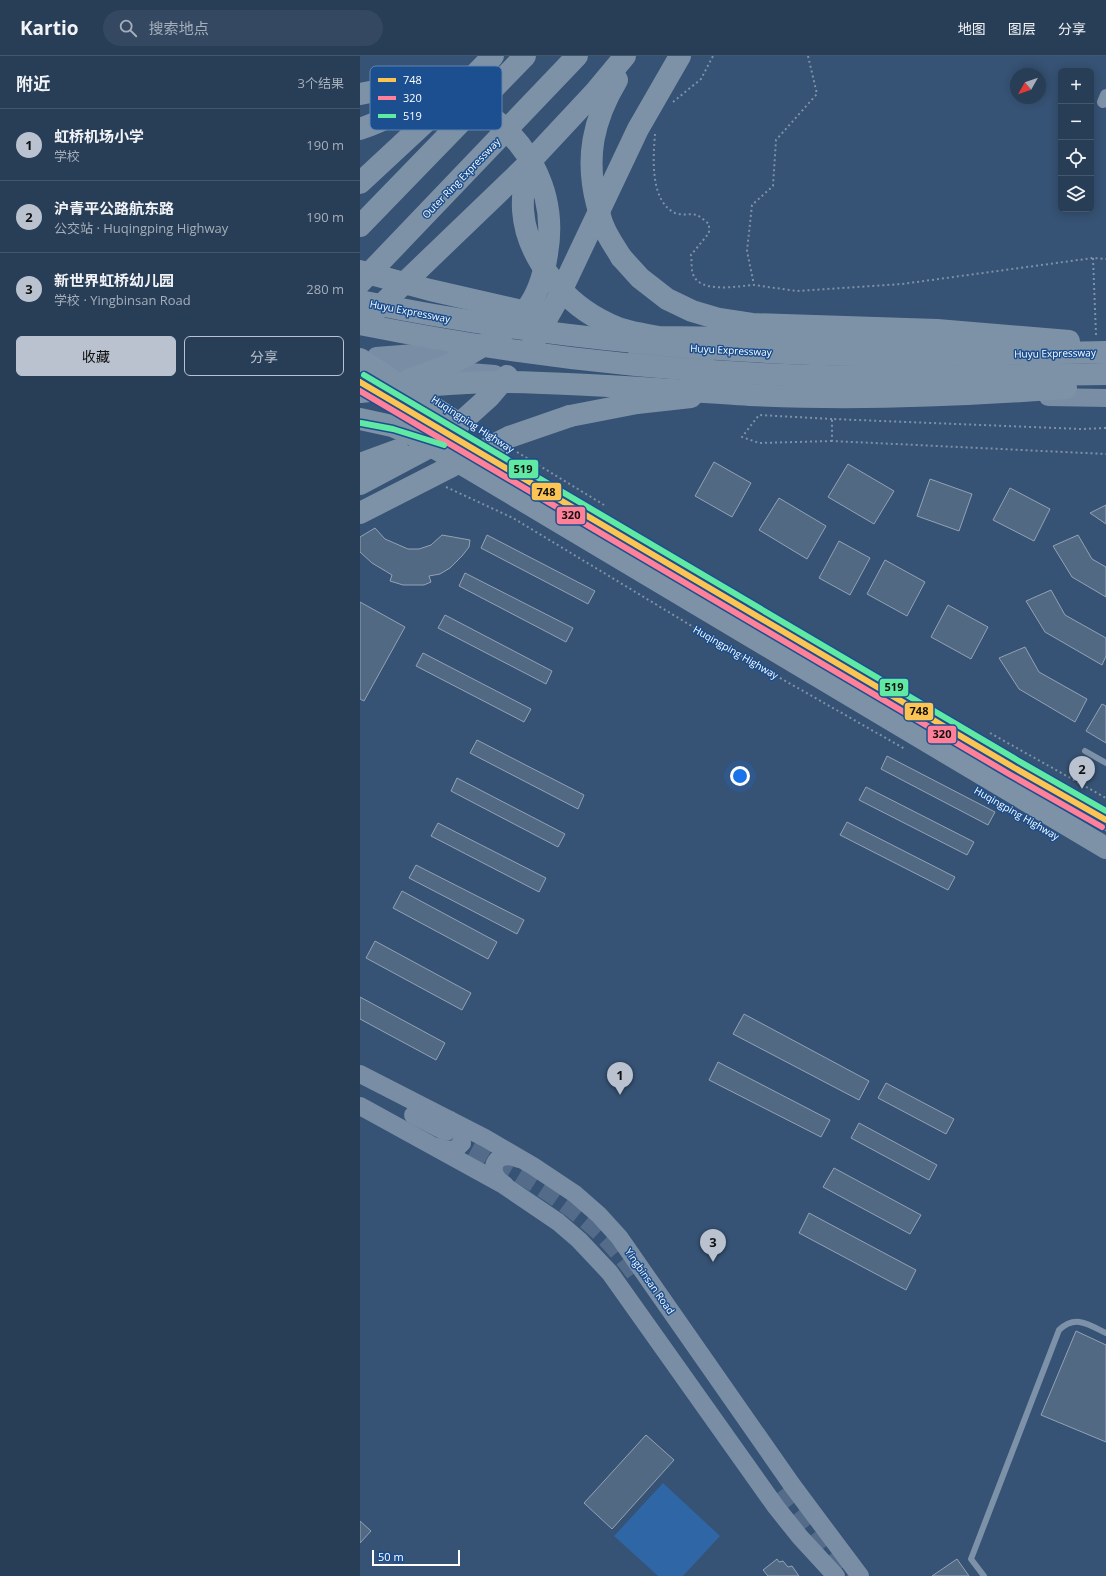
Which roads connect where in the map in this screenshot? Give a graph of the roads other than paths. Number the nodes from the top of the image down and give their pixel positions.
1 (485, 56) edge
2 (493, 56) edge
3 (525, 56) edge
4 (577, 56) edge
5 (625, 56) edge
6 (632, 56) edge
7 (680, 56) edge
8 (472, 66) edge
9 (483, 66) edge
10 (502, 80) edge
11 (370, 93) edge
12 (360, 94) edge
13 (502, 125) edge
14 (370, 126) edge
15 (360, 129) edge
16 (416, 130) edge
17 (453, 130) edge
18 (525, 167) junction
19 (360, 182) edge
20 (360, 226) edge
21 (360, 266) edge
22 (360, 272) edge
23 (360, 283) edge
24 (430, 290) junction
25 (360, 301) edge
26 (360, 325) edge
27 (1103, 345) edge
28 (684, 347) junction
29 (989, 360) junction
30 (1106, 362) edge
31 (361, 365) edge
32 (1106, 374) edge
33 (1106, 385) edge
34 (360, 392) edge
35 (751, 395) junction
36 (489, 397) junction
37 (360, 398) edge
38 (1106, 398) edge
39 (408, 410) junction
40 (360, 419) edge
41 (360, 431) edge
42 (446, 454) junction
43 (360, 464) edge
44 (523, 478) junction
45 (360, 484) edge
46 (360, 513) edge
47 (1086, 750) dead end
48 (1106, 762) edge
49 (1106, 820) edge
50 (1106, 848) edge
51 (360, 1074) edge
52 (360, 1086) edge
53 (360, 1106) edge
54 (447, 1126) junction
55 (424, 1141) junction
56 (533, 1166) junction
57 (502, 1184) junction
58 (1106, 1333) edge
59 (780, 1491) tunnel mouth
60 (836, 1576) edge
61 (860, 1576) edge
62 (984, 1576) edge

1 - 8 highway
2 - 9 highway
3 - 10 highway
4 - 23 highway, Outer Ring Expressway, bridge
5 - 18 highway
6 - 27 highway, bridge
7 - 36 highway, bridge
11 - 12 highway, bridge
13 - 34 highway, bridge
14 - 15 highway
16 - 19 highway
17 - 20 highway
18 - 26 highway
18 - 29 highway
21 - 24 highway, bridge
22 - 24 highway, bridge
24 - 28 highway, bridge
25 - 28 highway, Huyu Expressway, bridge
26 - 32 highway, bridge
27 - 28 highway, Huyu Expressway, bridge
29 - 30 main road
29 - 31 main road
31 - 38 main road
31 - 39 highway, Huqingping Highway
31 - 44 highway
33 - 35 highway, bridge
34 - 35 highway, bridge
35 - 46 highway, bridge
36 - 43 highway, bridge
36 - 45 highway, bridge
37 - 39 highway, Huqingping Highway
39 - 44 highway, Huqingping Highway
40 - 42 highway, Huqingping Highway
41 - 42 highway, Huqingping Highway
42 - 50 highway, Huqingping Highway
44 - 49 highway, Huqingping Highway
47 - 48 lane
51 - 54 main road, Yingbinsan Road
52 - 54 main road
53 - 55 main road
54 - 55 main road
54 - 56 main road, Yingbinsan Road
55 - 57 main road
56 - 57 main road
56 - 61 main road, Yingbinsan Road
57 - 59 main road
57 - 60 main road
58 - 62 lane

